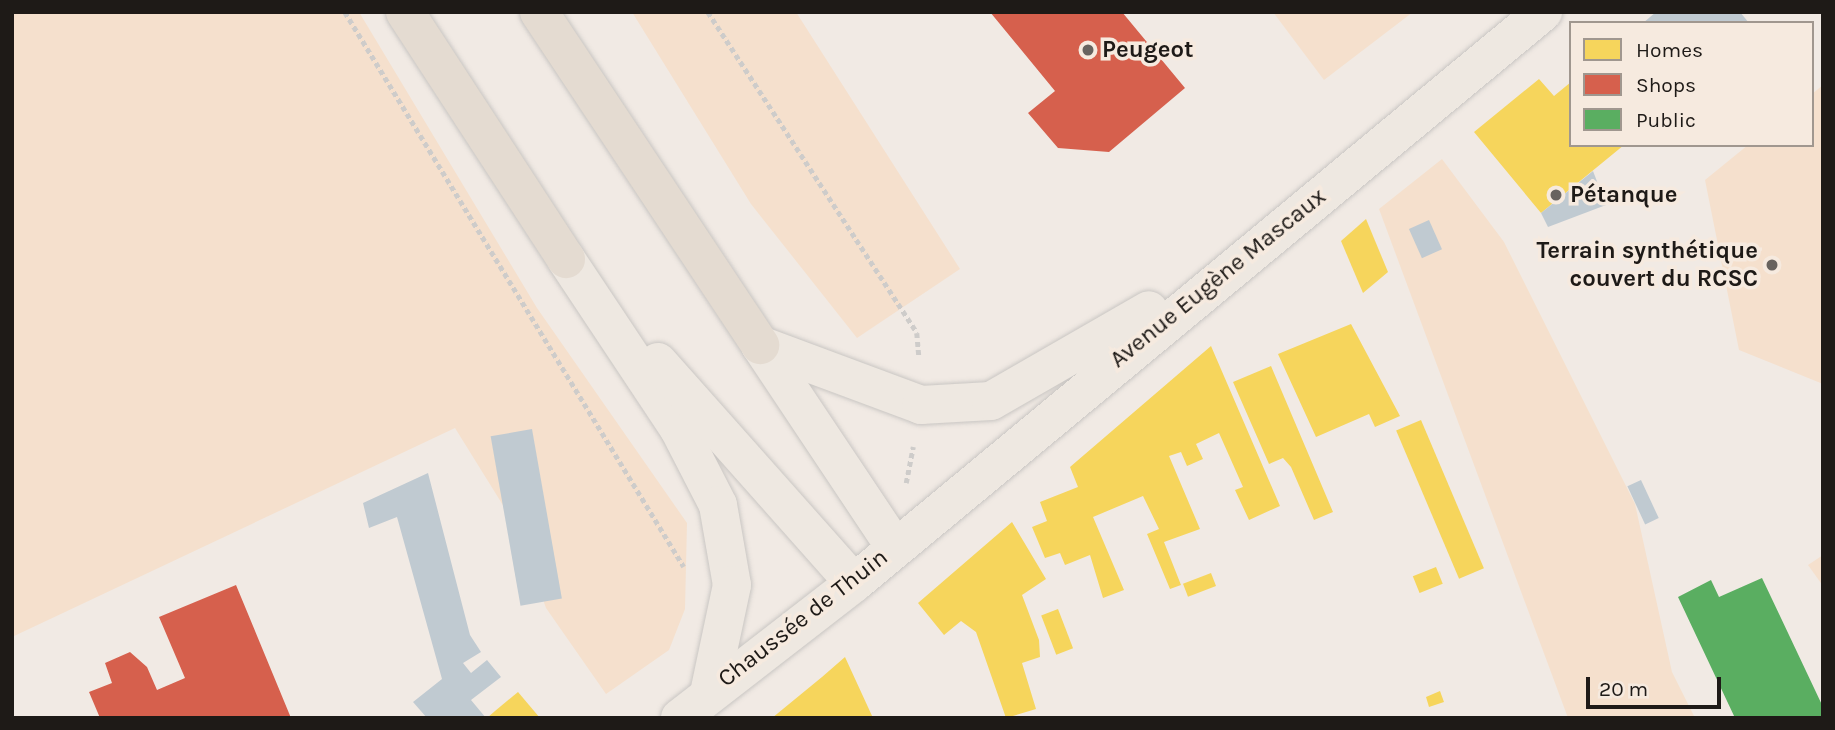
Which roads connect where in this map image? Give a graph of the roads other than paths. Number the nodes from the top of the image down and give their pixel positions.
1 (405, 12) edge
2 (539, 12) edge
3 (1543, 12) edge
4 (566, 259) junction
5 (1234, 263) junction
6 (760, 345) junction
7 (894, 546) junction
8 (854, 583) junction
9 (709, 693) junction
10 (680, 718) edge

1 - 4 highway
2 - 6 highway
3 - 5 main road, Avenue Eugène Mascaux
4 - 8 main road
4 - 9 main road
5 - 6 main road
5 - 7 main road, Avenue Eugène Mascaux
6 - 7 main road
7 - 8 main road, Chaussée de Thuin
8 - 9 main road, Chaussée de Thuin
9 - 10 main road, Chaussée de Thuin

